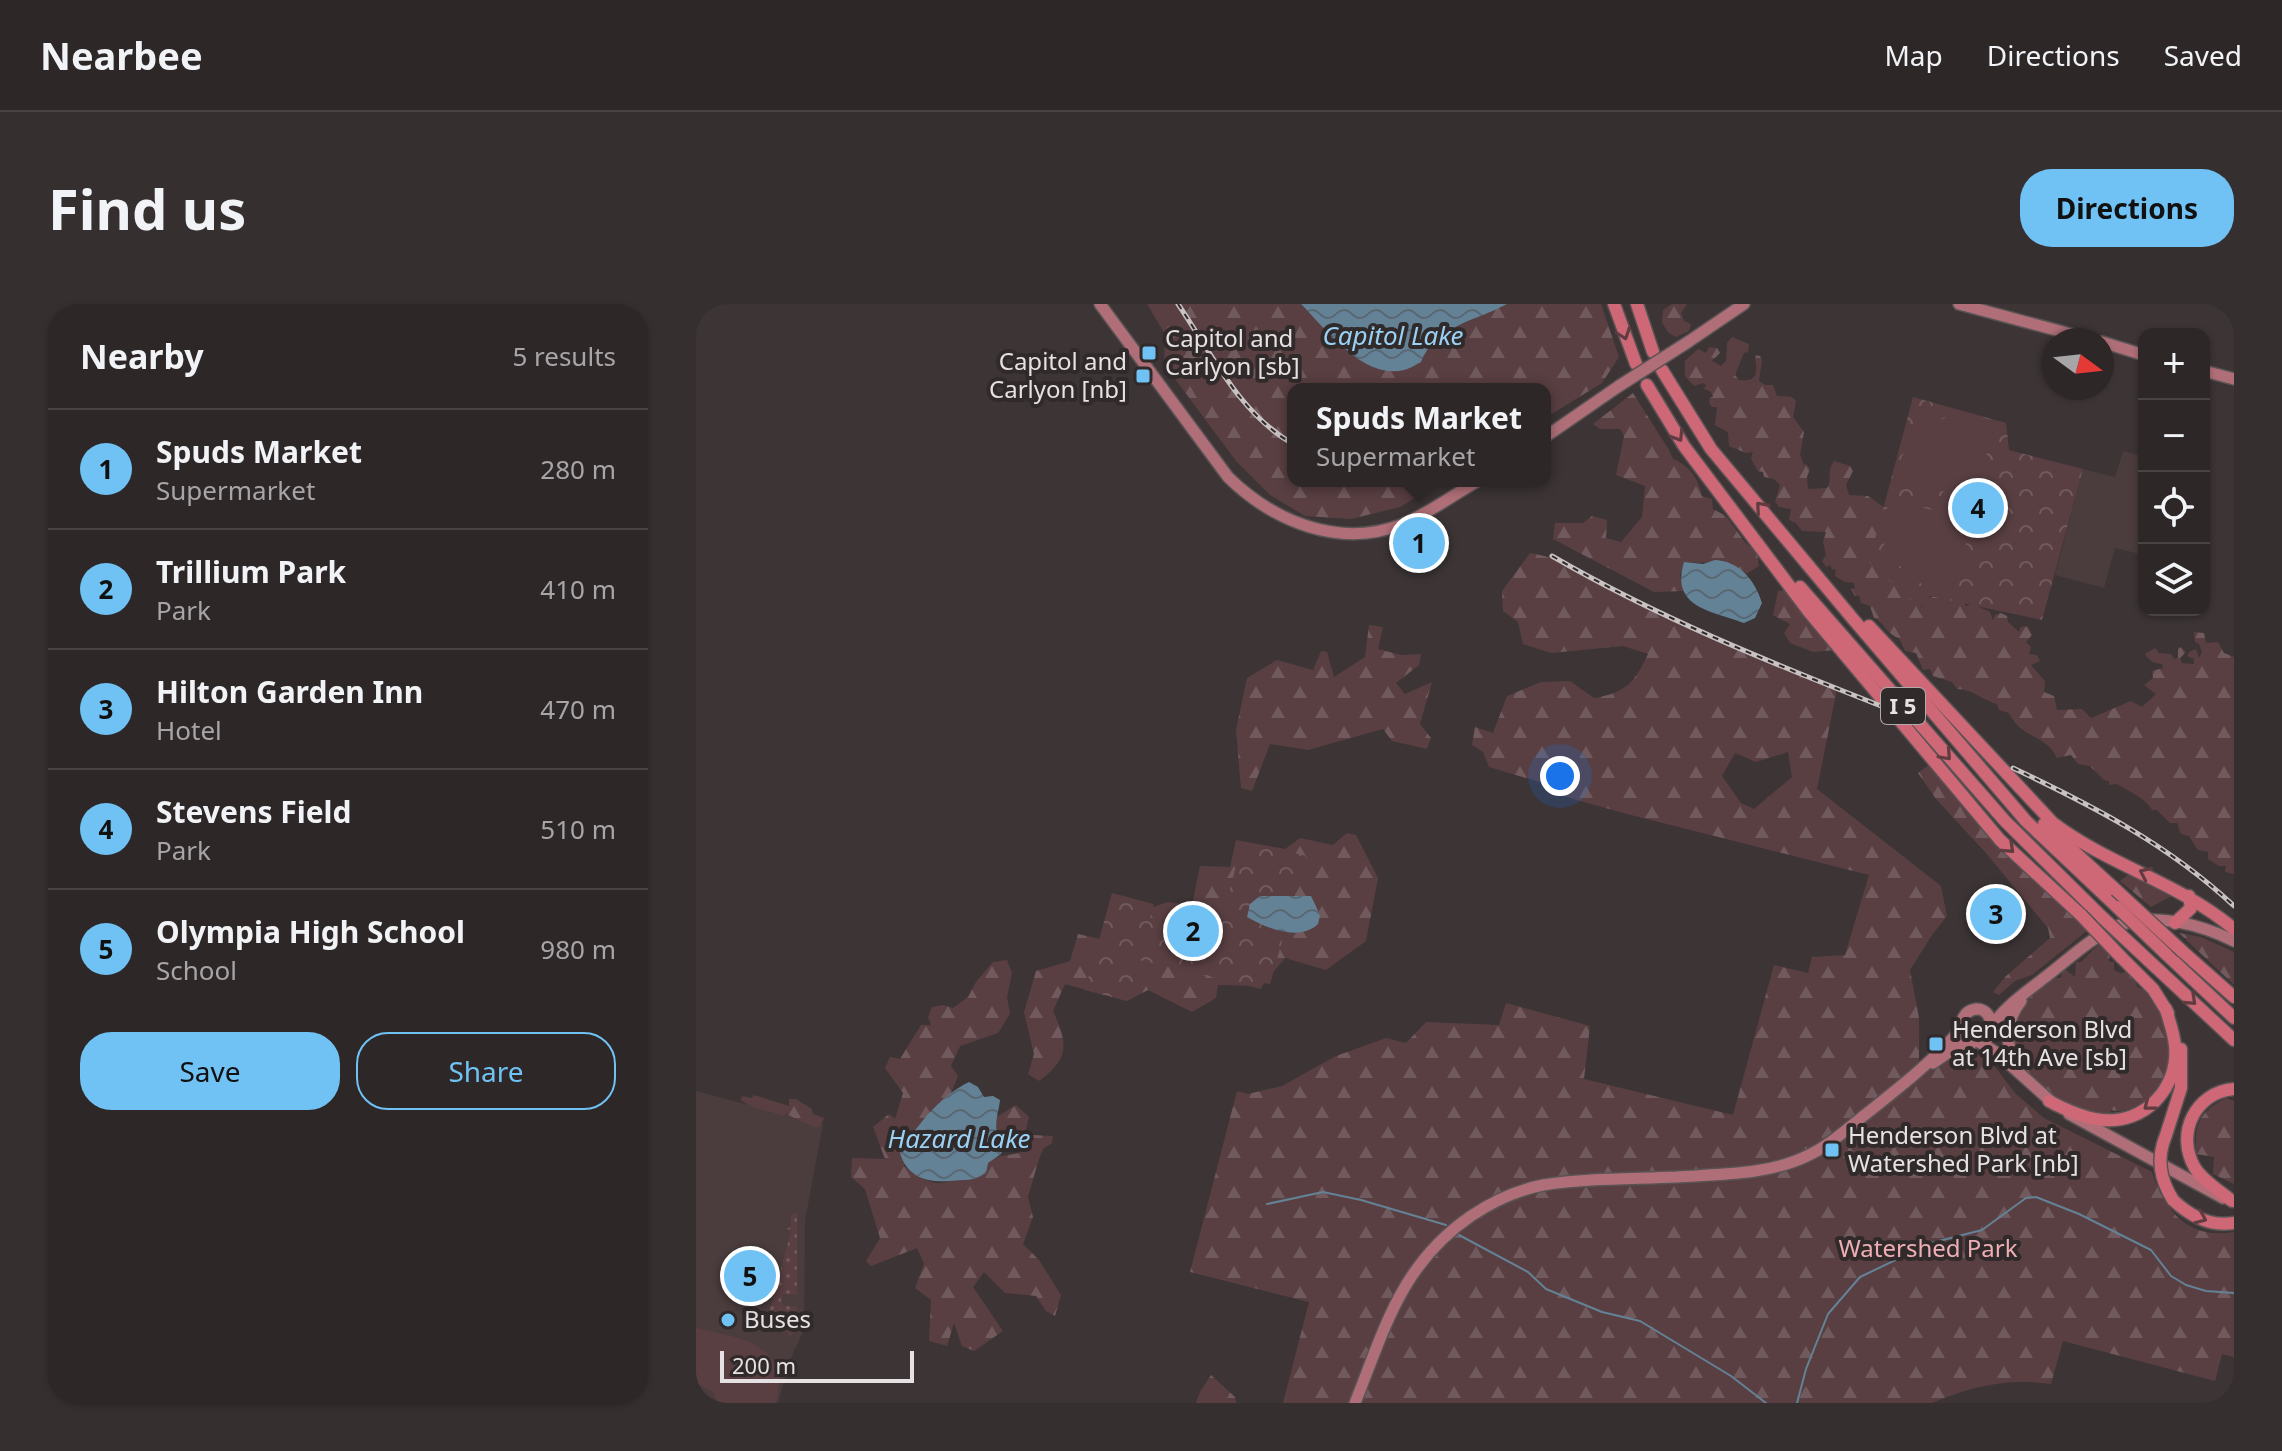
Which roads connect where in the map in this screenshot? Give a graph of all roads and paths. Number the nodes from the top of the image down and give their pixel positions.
1 (1100, 304) edge
2 (1614, 304) edge
3 (1637, 304) edge
4 (1744, 304) edge
5 (1959, 304) edge
6 (2048, 328) edge
7 (2114, 346) edge
8 (1653, 352) dead end
9 (2138, 353) edge
10 (1636, 364) dead end
11 (1662, 370) dead end
12 (2210, 373) edge
13 (2234, 379) edge
14 (1647, 385) dead end
15 (1551, 433) edge
16 (1713, 484) junction
17 (1468, 487) edge
18 (1811, 567) junction
19 (1920, 679) junction
20 (2189, 896) junction
21 (2175, 923) junction
22 (2234, 929) edge
23 (2234, 941) edge
24 (2031, 988) junction
25 (2234, 997) edge
26 (2166, 1009) junction
27 (1981, 1010) junction
28 (2234, 1018) edge
29 (1961, 1025) junction
30 (1993, 1027) junction
31 (2234, 1040) edge
32 (1976, 1042) junction
33 (2015, 1065) junction
34 (1919, 1071) junction
35 (2025, 1078) junction
36 (2234, 1089) edge
37 (2049, 1101) junction
38 (2233, 1201) edge
39 (2234, 1223) edge
40 (1355, 1403) edge

1 - 17 main road
2 -> 10 highway
3 - 8 highway
4 - 15 main road, bridge
5 - 6 main road
7 - 9 main road
18 -> 11 highway, I 5
12 - 13 main road
14 -> 16 highway, I 5
16 -> 26 highway, bridge
16 -> 31 highway, I 5, bridge
18 - 19 highway
18 - 28 highway, I 5, bridge
20 -> 19 highway
19 - 25 highway, bridge
20 - 21 highway
20 - 22 highway
21 - 23 main road
21 - 24 main road
24 - 27 main road
24 - 30 main road
24 - 33 main road
26 -> 37 highway
26 -> 39 highway, bridge
27 - 29 main road
27 - 30 main road
29 - 32 main road
29 - 34 main road
30 - 32 main road
30 - 33 main road
32 - 34 main road
32 - 35 main road
33 - 35 main road
34 - 40 main road
35 - 37 main road
36 - 38 highway
37 - 38 main road

